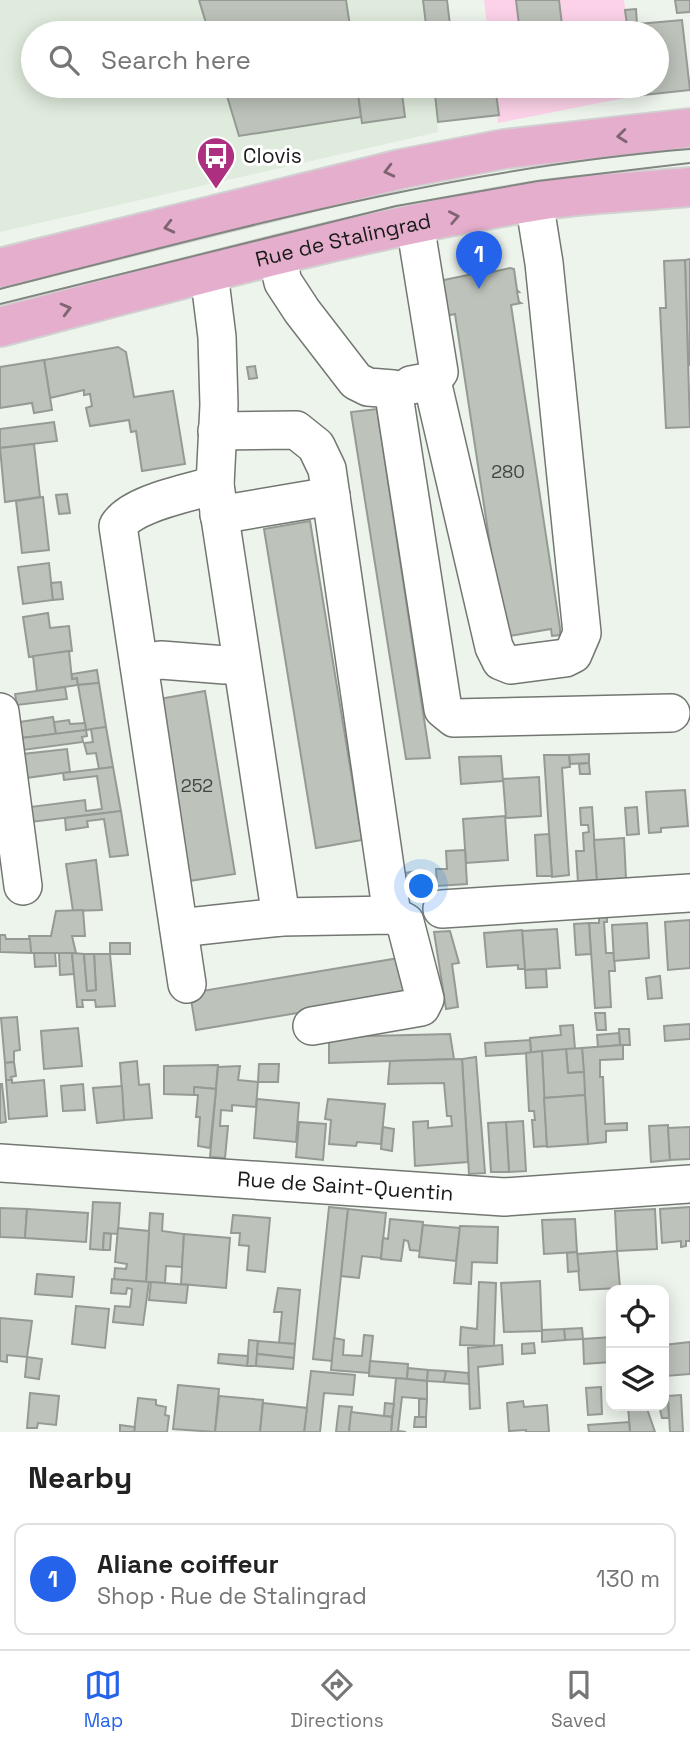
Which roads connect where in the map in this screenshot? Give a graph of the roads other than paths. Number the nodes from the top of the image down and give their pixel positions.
1 (690, 128) edge
2 (690, 187) edge
3 (534, 201) junction
4 (415, 224) junction
5 (277, 256) junction
6 (0, 268) edge
7 (209, 272) junction
8 (0, 327) edge
9 (432, 381) junction
10 (393, 389) junction
11 (217, 431) junction
12 (331, 496) junction
13 (217, 500) junction
14 (241, 662) junction
15 (139, 664) junction
16 (0, 712) edge
17 (671, 713) dead end
18 (23, 886) dead end
19 (690, 893) edge
20 (442, 909) dead end
21 (392, 915) junction
22 (281, 917) junction
23 (179, 928) junction
24 (187, 984) dead end
25 (312, 1026) dead end
26 (0, 1163) edge
27 (690, 1184) edge

1 -> 6 main road
2 - 3 main road, Rue de Stalingrad
4 -> 3 main road, Rue de Stalingrad
3 - 9 street
4 - 5 main road, Rue de Stalingrad
4 - 9 street
5 - 7 main road, Rue de Stalingrad
5 - 10 street
8 -> 7 main road, Rue de Stalingrad
7 - 11 street
9 - 10 street
10 - 17 street
11 - 12 street
11 - 13 street
12 - 13 street
12 - 21 street
13 - 14 street
13 - 15 street
14 - 15 street
14 - 22 street
15 - 23 street
16 - 18 street
19 - 20 street
21 - 22 street
21 - 25 street
22 - 23 street
23 - 24 street
26 - 27 street, Rue de Saint-Quentin

